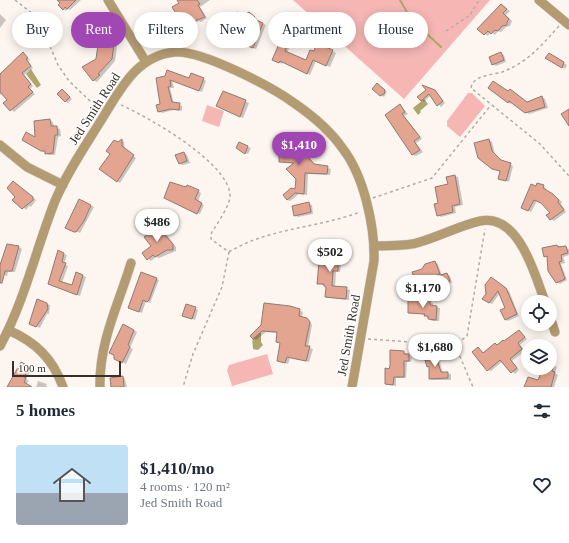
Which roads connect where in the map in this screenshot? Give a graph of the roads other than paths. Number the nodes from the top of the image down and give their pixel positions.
1 (108, 0) edge
2 (539, 0) edge
3 (566, 23) edge
4 (146, 62) junction
5 (0, 144) edge
6 (63, 185) junction
7 (374, 246) junction
8 (131, 263) dead end
9 (542, 295) edge
10 (8, 330) junction
11 (0, 346) edge
12 (62, 387) edge
13 (100, 387) edge
14 (352, 387) edge

1 - 4 street
2 - 3 street
4 - 6 street, Jed Smith Road
4 - 7 street, Jed Smith Road
5 - 6 street
6 - 10 street, Jed Smith Road
7 - 9 street
7 - 14 street, Jed Smith Road
8 - 13 street
10 - 11 street, Jed Smith Road
10 - 12 street

